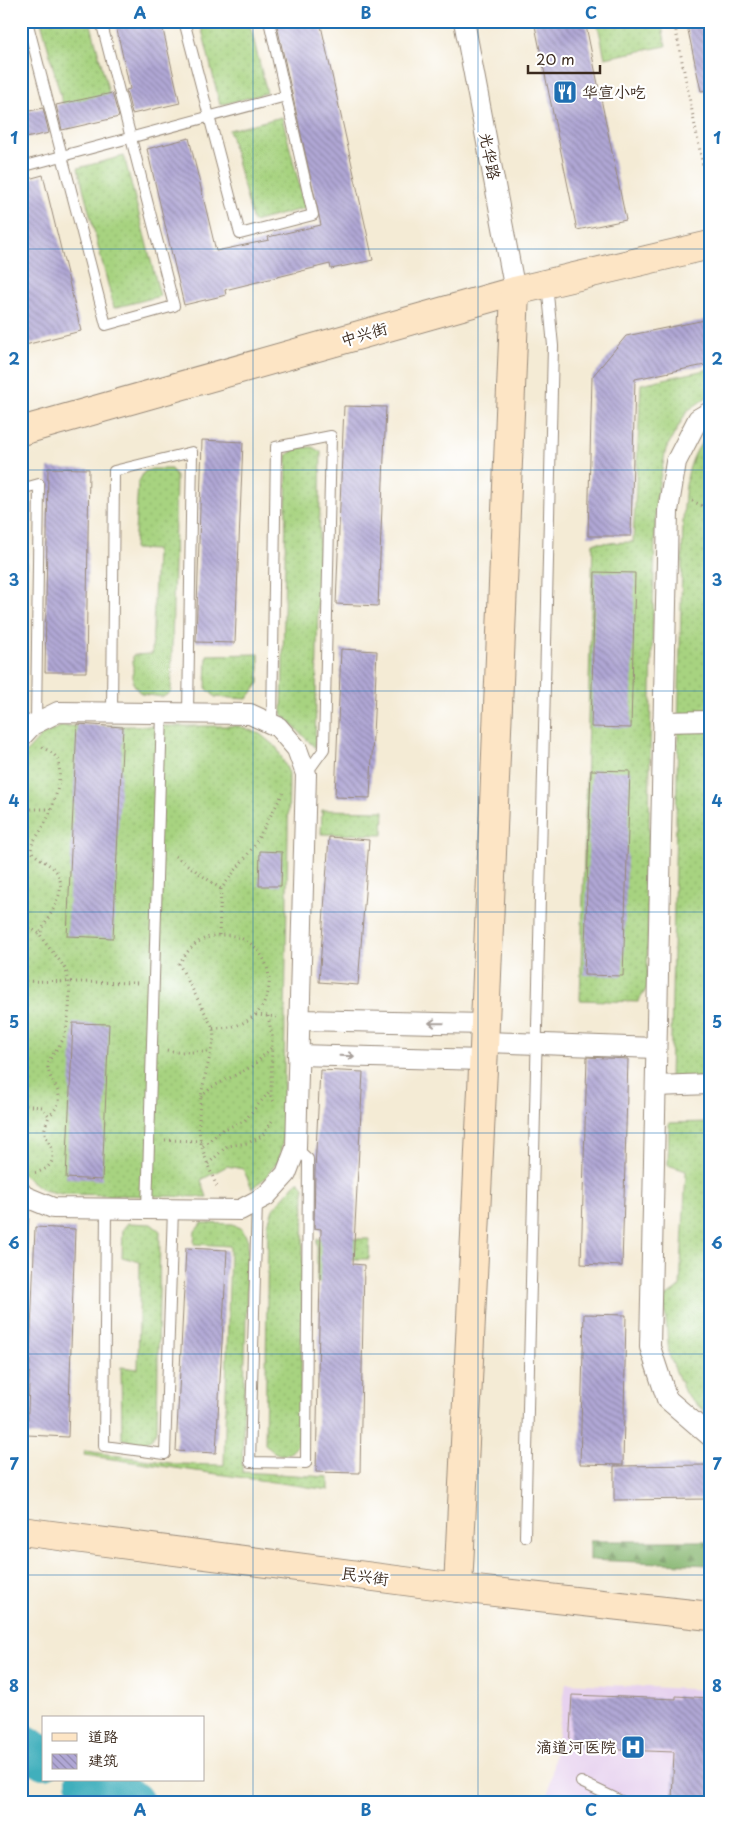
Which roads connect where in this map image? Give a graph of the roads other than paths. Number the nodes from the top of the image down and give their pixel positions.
1 (27, 21) edge
2 (101, 21) edge
3 (184, 21) edge
4 (269, 21) edge
5 (464, 21) edge
6 (286, 96) junction
7 (208, 117) junction
8 (130, 138) junction
9 (62, 156) junction
10 (21, 167) edge
11 (710, 245) edge
12 (547, 284) junction
13 (516, 291) junction
14 (710, 412) edge
15 (21, 431) edge
16 (21, 489) edge
17 (112, 713) junction
18 (162, 713) junction
19 (188, 713) junction
20 (710, 721) edge
21 (663, 722) junction
22 (36, 723) junction
23 (272, 724) junction
24 (21, 737) edge
25 (306, 774) junction
26 (299, 1020) junction
27 (484, 1042) junction
28 (537, 1044) junction
29 (656, 1048) junction
30 (298, 1055) junction
31 (710, 1084) edge
32 (656, 1086) junction
33 (296, 1148) junction
34 (23, 1194) edge
35 (257, 1200) junction
36 (106, 1208) junction
37 (147, 1209) junction
38 (172, 1209) junction
39 (21, 1286) edge
40 (710, 1436) edge
41 (21, 1531) edge
42 (525, 1537) dead end
43 (458, 1588) junction
44 (710, 1616) edge
45 (580, 1782) dead end
46 (624, 1803) edge

1 - 9 lane
2 - 8 lane
3 - 7 lane
4 - 6 lane
5 - 13 street, 光华路
6 - 7 lane
6 - 7 lane
7 - 8 lane
8 - 9 lane
8 - 9 lane
9 - 10 lane
11 - 12 street, 中兴街
12 - 13 street, 中兴街
12 - 28 lane
13 - 15 street, 中兴街
13 - 27 street
14 - 21 street
16 - 22 lane
17 - 18 street
17 - 19 lane
17 - 22 street
18 - 19 street
18 - 37 lane
19 - 23 street
20 - 21 street
21 - 29 street
22 - 24 street
23 - 25 street
23 - 25 lane
25 - 26 street
27 -> 26 street
26 - 30 street
27 - 28 street
30 -> 27 street
27 - 43 street
28 - 29 street
28 - 42 lane
29 - 32 street
30 - 33 street
31 - 32 street
32 - 40 street
33 - 35 street
33 - 35 lane
34 - 36 street
34 - 39 lane
35 - 38 street
36 - 37 street
36 - 38 lane
37 - 38 street
41 - 43 street, 民兴街
43 - 44 street, 民兴街
45 - 46 lane

